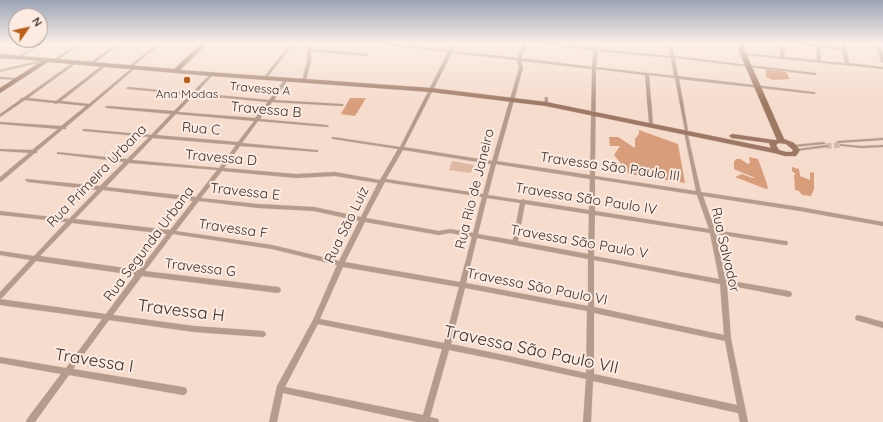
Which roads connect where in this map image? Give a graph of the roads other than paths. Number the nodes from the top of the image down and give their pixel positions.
1 (37, 63) edge
2 (43, 63) edge
3 (75, 63) edge
4 (81, 63) edge
5 (138, 63) edge
6 (185, 63) edge
7 (278, 63) edge
8 (308, 63) edge
9 (445, 63) edge
10 (520, 63) edge
11 (541, 63) edge
12 (595, 63) edge
13 (673, 63) edge
14 (720, 63) edge
15 (747, 63) edge
16 (825, 63) edge
17 (91, 64) joint
18 (105, 65) junction
19 (847, 65) joint
20 (748, 66) junction
21 (133, 67) junction
22 (883, 68) edge
23 (594, 69) junction
24 (175, 71) junction
25 (0, 72) edge
26 (212, 74) junction
27 (647, 74) junction
28 (815, 74) dead end
29 (0, 78) edge
30 (265, 78) junction
31 (676, 78) junction
32 (18, 79) junction
33 (286, 80) junction
34 (304, 81) junction
35 (758, 87) junction
36 (128, 88) dead end
37 (430, 90) junction
38 (0, 91) edge
39 (814, 93) dead end
40 (194, 94) junction
41 (22, 99) junction
42 (511, 100) junction
43 (271, 101) junction
44 (56, 103) junction
45 (342, 105) dead end
46 (89, 106) junction
47 (106, 107) dead end
48 (593, 113) junction
49 (176, 114) junction
50 (0, 116) edge
51 (256, 120) junction
52 (0, 123) edge
53 (651, 124) junction
54 (327, 126) dead end
55 (64, 128) junction
56 (84, 130) dead end
57 (686, 131) junction
58 (154, 136) junction
59 (333, 138) dead end
60 (883, 139) edge
61 (781, 141) junction
62 (852, 141) junction
63 (773, 142) junction
64 (239, 143) junction
65 (824, 145) tunnel mouth
66 (883, 146) edge
67 (861, 147) junction
68 (795, 148) junction
69 (401, 149) junction
70 (0, 150) edge
71 (316, 150) dead end
72 (776, 151) junction
73 (35, 152) junction
74 (59, 153) dead end
75 (129, 161) junction
76 (493, 162) junction
77 (220, 170) junction
78 (592, 177) junction
79 (0, 180) edge
80 (28, 180) dead end
81 (382, 181) junction
82 (104, 188) junction
83 (699, 193) junction
84 (484, 195) junction
85 (197, 199) junction
86 (523, 201) junction
87 (592, 212) junction
88 (0, 213) edge
89 (364, 220) junction
90 (70, 221) junction
91 (883, 224) edge
92 (712, 230) junction
93 (171, 232) junction
94 (476, 236) junction
95 (515, 242) junction
96 (785, 243) dead end
97 (0, 253) edge
98 (590, 256) junction
99 (35, 257) junction
100 (341, 264) junction
101 (140, 273) junction
102 (723, 281) junction
103 (463, 285) junction
104 (278, 290) dead end
105 (789, 294) dead end
106 (0, 296) edge
107 (0, 302) edge
108 (590, 309) junction
109 (109, 316) junction
110 (858, 318) dead end
111 (316, 320) junction
112 (883, 325) edge
113 (263, 334) dead end
114 (728, 339) junction
115 (445, 348) junction
116 (0, 360) edge
117 (68, 372) junction
118 (590, 377) junction
119 (280, 390) junction
120 (183, 391) dead end
121 (741, 410) junction
122 (425, 421) edge
123 (30, 422) edge
124 (273, 422) edge
125 (435, 422) edge
126 (587, 422) edge
127 (744, 422) edge

1 - 25 street
2 - 32 main road
3 - 41 street
4 - 17 main road
5 - 21 street
6 - 24 main road
7 - 30 street
8 - 34 street
9 - 37 street, Rua São Luíz
10 - 42 street, Rua Rio de Janeiro
11 - 23 street
12 - 23 street
13 - 31 street, Rua Salvador
14 - 20 street
15 - 20 main road
16 - 19 street
17 - 18 main road
18 - 21 main road
18 - 44 street
19 - 22 street
20 - 28 street
20 - 35 main road
21 - 24 main road
21 - 46 street
23 - 27 street
23 - 48 street
24 - 26 main road
26 - 30 main road
26 - 40 street, Rua Primeira Urbana
27 - 31 street
27 - 53 street
29 - 32 street
30 - 33 main road
31 - 35 street
31 - 57 street, Rua Salvador
32 - 38 main road
33 - 34 main road
33 - 43 street, Rua Segunda Urbana
34 - 37 main road
35 - 39 street
35 - 61 main road
36 - 40 street, Travessa A
37 - 42 main road
37 - 69 street, Rua São Luíz
40 - 43 street, Travessa A
40 - 49 street, Rua Primeira Urbana
41 - 44 street
41 - 50 street
42 - 48 main road
42 - 76 street, Rua Rio de Janeiro
43 - 45 street, Travessa A
43 - 51 street, Rua Segunda Urbana
44 - 46 street
46 - 55 street
47 - 49 street, Travessa B
48 - 53 main road
48 - 78 street
49 - 51 street, Travessa B
49 - 58 street, Rua Primeira Urbana
51 - 54 street, Travessa B
51 - 64 street, Rua Segunda Urbana
52 - 55 street
53 - 57 main road
55 - 73 street
56 - 58 street, Rua C
57 - 63 main road
57 - 72 main road
57 - 83 street, Rua Salvador
58 - 64 street, Rua C
58 - 75 street, Rua Primeira Urbana
59 - 69 street, Travessa São Paulo III
60 - 62 street
61 - 63 main road
61 - 68 main road
62 - 67 street
62 - 67 street
63 - 72 main road
64 - 71 street, Rua C
64 - 77 street, Rua Segunda Urbana
65 - 68 street
66 - 67 street
68 - 72 main road
69 - 76 street, Travessa São Paulo III
69 - 81 street, Rua São Luíz
70 - 73 street
73 - 79 street
74 - 75 street, Travessa D
75 - 77 street, Travessa D
75 - 82 street, Rua Primeira Urbana
76 - 78 street, Travessa São Paulo III
76 - 84 street, Rua Rio de Janeiro
77 - 81 street, Travessa D
77 - 85 street, Rua Segunda Urbana
78 - 83 street, Travessa São Paulo III
78 - 87 street
80 - 82 street, Travessa E
81 - 84 street, Travessa São Paulo IV
81 - 89 street, Rua São Luíz
82 - 85 street, Travessa E
82 - 90 street, Rua Primeira Urbana
83 - 91 street, Travessa São Paulo III
83 - 92 street, Rua Salvador
84 - 86 street, Travessa São Paulo IV
84 - 94 street, Rua Rio de Janeiro
85 - 89 street, Travessa E
85 - 93 street, Rua Segunda Urbana
86 - 87 street, Travessa São Paulo IV
86 - 95 street
87 - 92 street, Travessa São Paulo IV
87 - 98 street
88 - 90 street, Travessa F
89 - 94 street, Travessa São Paulo V
89 - 100 street, Rua São Luíz
90 - 93 street, Travessa F
90 - 99 street, Rua Primeira Urbana
92 - 96 street, Travessa São Paulo IV
92 - 102 street, Rua Salvador
93 - 100 street, Travessa F
93 - 101 street, Rua Segunda Urbana
94 - 95 street, Travessa São Paulo V
94 - 103 street, Rua Rio de Janeiro
95 - 98 street, Travessa São Paulo V
97 - 99 street, Travessa G
98 - 102 street, Travessa São Paulo V
98 - 108 street
99 - 101 street, Travessa G
99 - 106 street, Rua Primeira Urbana
100 - 103 street, Travessa São Paulo VI
100 - 111 street, Rua São Luíz
101 - 104 street, Travessa G
101 - 109 street, Rua Segunda Urbana
102 - 105 street, Travessa São Paulo V
102 - 114 street, Rua Salvador
103 - 108 street, Travessa São Paulo VI
103 - 115 street, Rua Rio de Janeiro
107 - 109 street, Travessa H
108 - 114 street, Travessa São Paulo VI
108 - 118 street
109 - 113 street, Travessa H
109 - 117 street, Rua Segunda Urbana
110 - 112 street
111 - 115 street, Travessa São Paulo VII
111 - 119 street, Rua São Luíz
114 - 121 street, Rua Salvador
115 - 118 street, Travessa São Paulo VII
115 - 122 street, Rua Rio de Janeiro
116 - 117 street, Travessa I
117 - 120 street, Travessa I
117 - 123 street, Rua Segunda Urbana
118 - 121 street, Travessa São Paulo VII
118 - 126 street
119 - 122 street
119 - 124 street, Rua São Luíz
121 - 127 street, Rua Salvador
122 - 125 street

